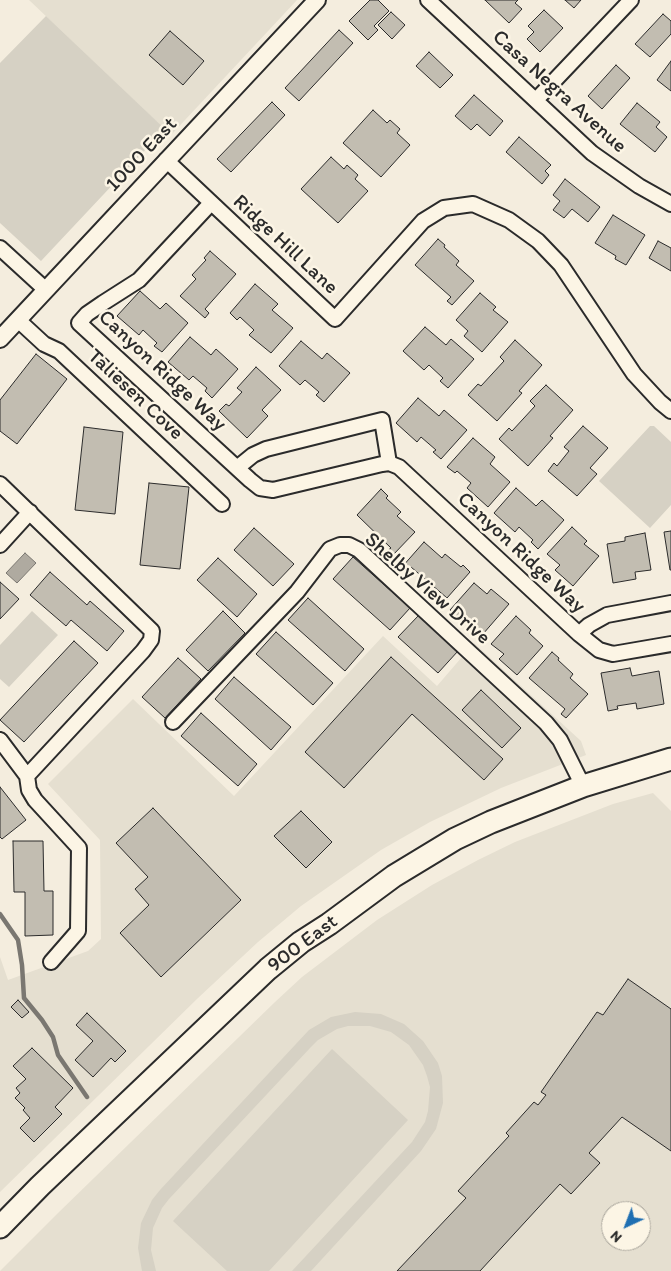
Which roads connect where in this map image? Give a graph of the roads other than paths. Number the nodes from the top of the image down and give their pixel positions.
1 (317, 0) edge
2 (428, 0) edge
3 (631, 0) edge
4 (536, 100) junction
5 (166, 160) junction
6 (211, 203) junction
7 (671, 204) edge
8 (0, 248) edge
9 (46, 290) junction
10 (18, 320) junction
11 (0, 339) edge
12 (671, 411) edge
13 (389, 463) junction
14 (237, 468) junction
15 (0, 484) edge
16 (222, 504) dead end
17 (30, 512) junction
18 (0, 545) edge
19 (671, 603) edge
20 (579, 634) junction
21 (671, 644) edge
22 (173, 722) dead end
23 (0, 740) edge
24 (671, 759) edge
25 (27, 776) junction
26 (583, 786) junction
27 (51, 962) dead end
28 (0, 1227) edge

1 - 5 street, 1000 East
2 - 4 street, Casa Negra Avenue
3 - 4 street
4 - 7 street, Casa Negra Avenue
5 - 6 street, Ridge Hill Lane
5 - 9 street, 1000 East
6 - 12 street, Ridge Hill Lane
6 - 14 street, Canyon Ridge Way
8 - 9 street
9 - 10 street, 1000 East
10 - 11 street, 1000 East
10 - 16 street, Taliesen Cove
13 - 14 street, Canyon Ridge Way
13 - 14 street
13 - 20 street, Canyon Ridge Way
15 - 17 street
17 - 18 street
17 - 25 street
19 - 20 street, Canyon Ridge Way
20 - 21 street, Canyon Ridge Way
22 - 26 street, Shelby View Drive
23 - 25 street
24 - 26 main road, 900 East
25 - 27 street
26 - 28 main road, 900 East

